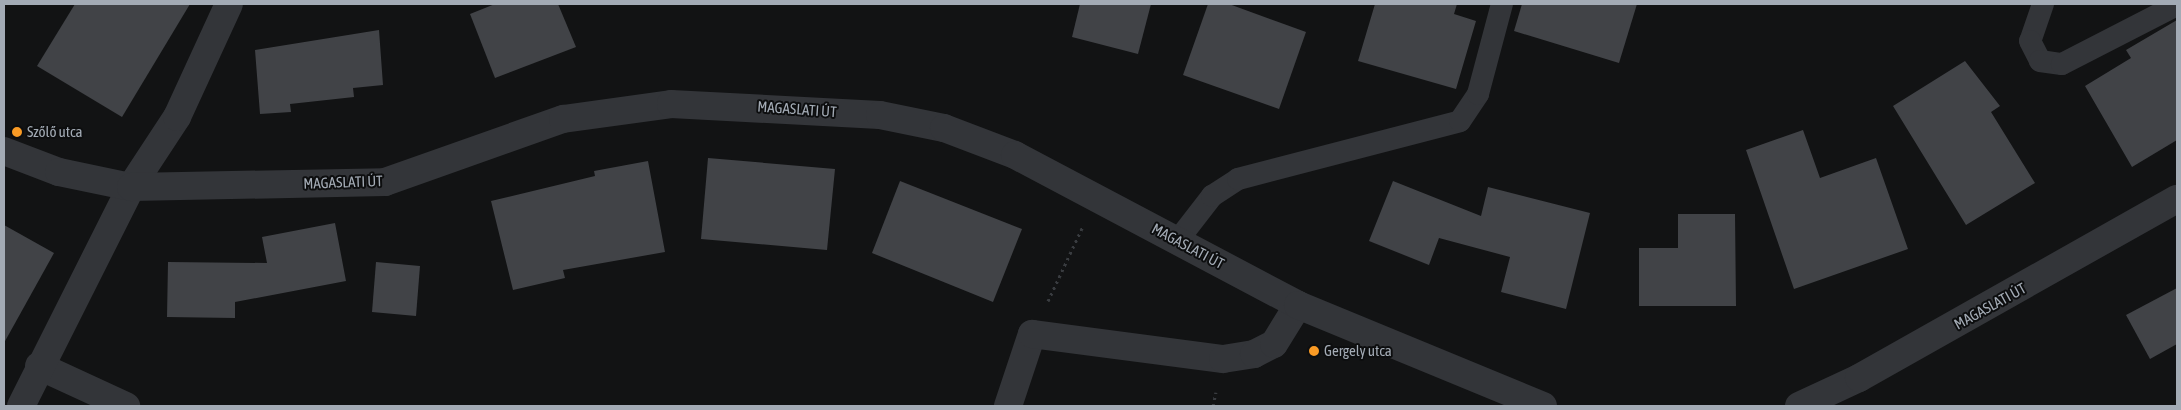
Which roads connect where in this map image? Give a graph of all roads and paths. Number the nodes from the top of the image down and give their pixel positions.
1 (229, 4) edge
2 (1502, 4) edge
3 (2043, 4) edge
4 (2177, 5) edge
5 (4, 151) edge
6 (131, 187) junction
7 (1097, 197) junction
8 (2177, 199) edge
9 (1178, 240) junction
10 (1298, 305) junction
11 (1032, 334) junction
12 (39, 366) junction
13 (21, 406) edge
14 (126, 406) edge
15 (1008, 406) edge
16 (1543, 406) edge
17 (1799, 406) edge

1 - 6 street
2 - 9 lane
3 - 4 lane
5 - 6 street, MAGASLATI ÚT
6 - 7 street, MAGASLATI ÚT
6 - 12 street
7 - 9 street, MAGASLATI ÚT
7 - 11 path
8 - 17 street, MAGASLATI ÚT
9 - 10 street, MAGASLATI ÚT
10 - 11 street
10 - 16 street, MAGASLATI ÚT
11 - 15 street
12 - 13 street
12 - 14 street

